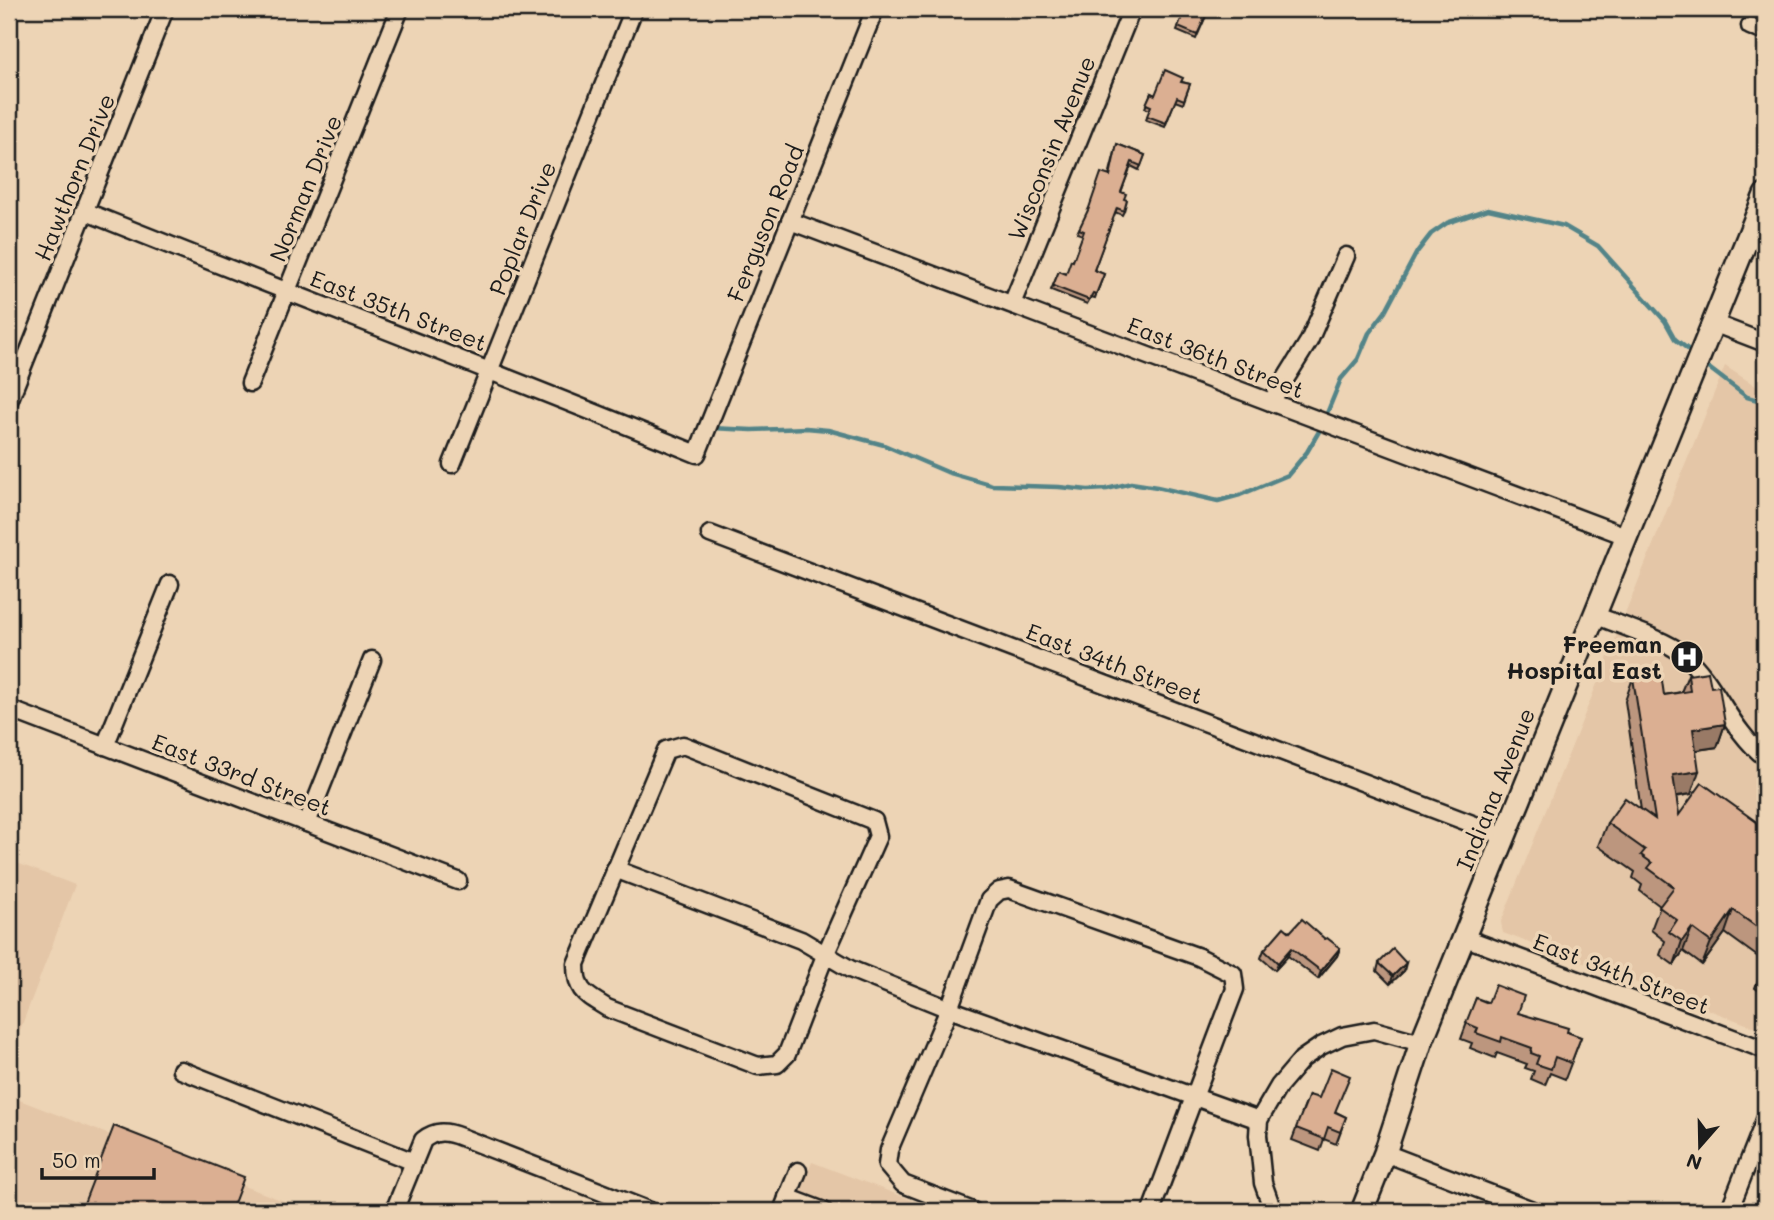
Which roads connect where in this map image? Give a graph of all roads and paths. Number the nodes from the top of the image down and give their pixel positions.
1 (165, 9) edge
2 (401, 9) edge
3 (634, 9) edge
4 (875, 9) edge
5 (1132, 9) edge
6 (1765, 195) edge
7 (84, 211) junction
8 (790, 222) junction
9 (1346, 256) dead end
10 (288, 293) junction
11 (1012, 304) junction
12 (1713, 323) junction
13 (1765, 344) edge
14 (490, 369) junction
15 (250, 383) dead end
16 (9, 401) edge
17 (1271, 402) junction
18 (697, 454) joint
19 (452, 464) dead end
20 (710, 534) dead end
21 (1626, 536) junction
22 (170, 584) dead end
23 (1594, 615) junction
24 (372, 660) dead end
25 (9, 709) edge
26 (105, 746) junction
27 (1765, 757) edge
28 (307, 823) junction
29 (1504, 836) junction
30 (615, 869) junction
31 (458, 881) dead end
32 (1463, 937) junction
33 (826, 953) junction
34 (949, 1009) junction
35 (1421, 1043) junction
36 (1765, 1050) edge
37 (181, 1070) dead end
38 (1195, 1097) junction
39 (1259, 1120) junction
40 (1765, 1120) edge
41 (1385, 1153) junction
42 (414, 1162) junction
43 (798, 1171) dead end
44 (785, 1204) edge
45 (394, 1211) edge
46 (650, 1211) edge
47 (824, 1211) edge
48 (973, 1211) edge
49 (1151, 1211) edge
50 (1273, 1211) edge
51 (1362, 1211) edge
52 (1535, 1211) edge
53 (1729, 1211) edge

1 - 7 street, Hawthorn Drive
2 - 10 street, Norman Drive
3 - 14 street, Poplar Drive
4 - 8 street, Ferguson Road
5 - 11 street, Wisconsin Avenue
6 - 12 street, Indiana Avenue
7 - 10 street, East 35th Street
7 - 16 street, Hawthorn Drive
8 - 11 street, East 36th Street
8 - 18 street, Ferguson Road
9 - 17 street
10 - 14 street, East 35th Street
10 - 15 street, Norman Drive
11 - 17 street, East 36th Street
12 - 13 street
12 - 21 street, Indiana Avenue
14 - 18 street, East 35th Street
14 - 19 street, Poplar Drive
17 - 21 street, East 36th Street
20 - 29 street, East 34th Street
21 - 23 street, Indiana Avenue
22 - 26 street
23 - 27 street
23 - 29 street, Indiana Avenue
24 - 28 street
25 - 26 street, East 33rd Street
26 - 28 street, East 33rd Street
28 - 31 street, East 33rd Street
29 - 32 street, Indiana Avenue
30 - 33 street
30 - 33 street
30 - 33 street
32 - 35 street, Indiana Avenue
32 - 36 street, East 34th Street
33 - 34 street
34 - 38 street
34 - 38 street
34 - 48 street
35 - 39 street
35 - 41 street, Indiana Avenue
37 - 42 street
38 - 39 street
38 - 49 street
39 - 50 street
40 - 53 street
41 - 51 street, Indiana Avenue
41 - 52 street
42 - 45 street
42 - 46 street
43 - 44 street
44 - 47 street

